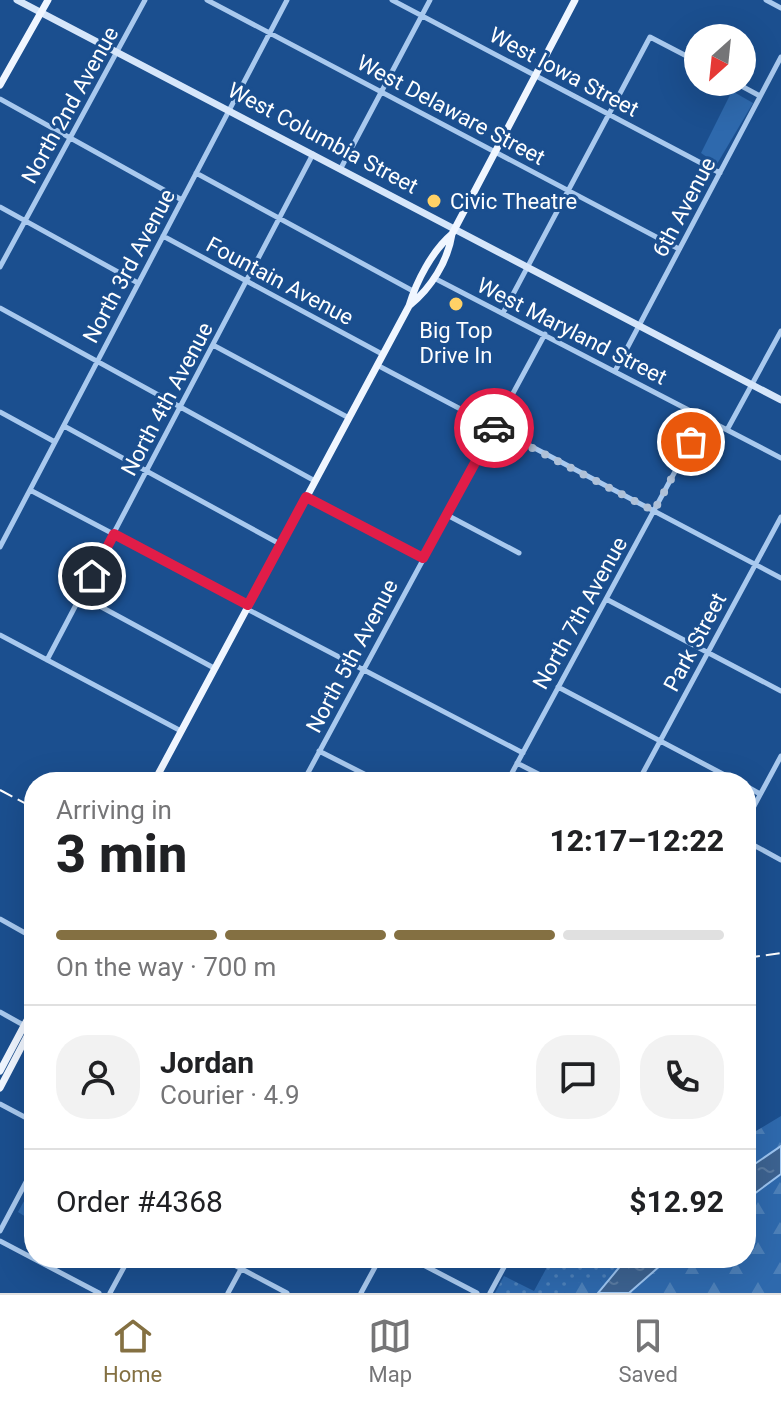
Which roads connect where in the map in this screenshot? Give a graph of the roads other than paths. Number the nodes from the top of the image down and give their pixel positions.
1 (17, 0) edge
2 (48, 0) edge
3 (145, 0) edge
4 (207, 0) edge
5 (287, 0) edge
6 (392, 0) edge
7 (430, 0) edge
8 (575, 0) edge
9 (766, 0) edge
10 (781, 8) edge
11 (41, 12) junction
12 (422, 15) junction
13 (270, 33) junction
14 (116, 51) junction
15 (684, 55) edge
16 (781, 57) edge
17 (536, 75) junction
18 (0, 85) edge
19 (381, 92) junction
20 (756, 94) edge
21 (760, 96) junction
22 (0, 99) edge
23 (229, 109) junction
24 (608, 114) junction
25 (70, 138) junction
26 (495, 152) junction
27 (314, 153) junction
28 (341, 168) junction
29 (196, 173) junction
30 (720, 173) junction
31 (568, 190) junction
32 (182, 200) junction
33 (0, 207) edge
34 (279, 218) junction
35 (25, 221) junction
36 (453, 231) junction
37 (163, 236) junction
38 (679, 249) junction
39 (0, 267) edge
40 (527, 267) junction
41 (434, 278) junction
42 (246, 281) junction
43 (138, 283) junction
44 (413, 291) junction
45 (409, 306) junction
46 (0, 308) edge
47 (503, 313) junction
48 (639, 325) junction
49 (781, 331) edge
50 (545, 334) junction
51 (213, 345) junction
52 (382, 354) junction
53 (97, 362) junction
54 (377, 365) junction
55 (615, 371) junction
56 (751, 385) junction
57 (781, 400) edge
58 (180, 407) junction
59 (0, 412) edge
60 (349, 418) junction
61 (704, 418) junction
62 (64, 426) junction
63 (495, 427) junction
64 (727, 430) junction
65 (55, 442) junction
66 (781, 458) edge
67 (147, 470) junction
68 (315, 481) junction
69 (30, 490) junction
70 (306, 497) junction
71 (654, 511) junction
72 (447, 515) junction
73 (781, 517) edge
74 (3, 533) edge
75 (114, 534) junction
76 (280, 544) junction
77 (0, 547) edge
78 (519, 553) dead end
79 (423, 558) junction
80 (755, 565) junction
81 (781, 578) edge
82 (81, 596) junction
83 (606, 599) junction
84 (247, 607) junction
85 (0, 635) edge
86 (708, 653) junction
87 (47, 660) junction
88 (214, 668) junction
89 (363, 669) junction
90 (558, 687) junction
91 (781, 691) edge
92 (181, 731) junction
93 (660, 741) junction
94 (319, 751) junction
95 (523, 753) junction
96 (781, 756) edge
97 (517, 763) junction
98 (159, 772) edge
99 (308, 772) edge
100 (360, 772) edge
101 (512, 772) edge
102 (535, 772) edge
103 (643, 772) edge
104 (719, 772) edge
105 (756, 792) edge
106 (760, 794) junction
107 (756, 802) edge
108 (756, 846) edge
109 (781, 860) edge
110 (0, 919) edge
111 (24, 932) edge
112 (0, 1012) edge
113 (24, 1023) edge
114 (24, 1035) edge
115 (24, 1038) edge
116 (0, 1071) edge
117 (0, 1088) edge
118 (0, 1104) edge
119 (24, 1117) edge
120 (24, 1186) edge
121 (0, 1231) edge
122 (0, 1241) edge
123 (24, 1254) edge
124 (51, 1268) edge
125 (124, 1268) edge
126 (375, 1268) edge
127 (429, 1268) edge
128 (504, 1268) edge
129 (241, 1269) joint
130 (99, 1293) edge
131 (110, 1293) edge
132 (228, 1293) edge
133 (287, 1293) edge
134 (361, 1293) edge
135 (477, 1293) edge
136 (490, 1293) edge

1 - 11 main road, West Columbia Street
2 - 11 main road
3 - 14 street, North 2nd Avenue
4 - 13 street, West Delaware Street
5 - 13 street, North 3rd Avenue
6 - 12 street, West Iowa Street
7 - 12 street
8 - 17 main road
9 - 10 street
11 - 14 main road, West Columbia Street
11 - 18 main road
12 - 17 street, West Iowa Street
12 - 19 street
13 - 19 street, West Delaware Street
13 - 23 street, North 3rd Avenue
14 - 23 main road, West Columbia Street
14 - 25 street, North 2nd Avenue
15 - 24 street
16 - 21 street, 6th Avenue
17 - 24 street, West Iowa Street
17 - 26 main road
19 - 26 street, West Delaware Street
19 - 28 street
20 - 21 street
21 - 30 street, 6th Avenue
22 - 25 street
23 - 27 main road, West Columbia Street
23 - 29 street, North 3rd Avenue
24 - 30 street, West Iowa Street
24 - 31 street
25 - 32 street
25 - 35 street, North 2nd Avenue
26 - 31 street, West Delaware Street
26 - 36 main road
27 - 28 main road, West Columbia Street
27 - 34 street, North 4th Avenue
28 - 36 main road, West Columbia Street
29 - 32 street, North 3rd Avenue
29 - 34 street
30 - 38 street, 6th Avenue
31 - 38 street, West Delaware Street
31 - 40 street
32 - 37 street, North 3rd Avenue
33 - 35 street
34 - 42 street, North 4th Avenue
34 - 44 street
35 - 39 street, North 2nd Avenue
35 - 43 street
36 - 40 main road, West Columbia Street
36 - 41 main road
36 - 44 main road
37 - 42 street, Fountain Avenue
37 - 43 street, North 3rd Avenue
38 - 48 street, 6th Avenue
40 - 47 street
40 - 48 main road, West Columbia Street
41 - 45 main road
41 - 47 street, West Maryland Street
42 - 51 street, North 4th Avenue
42 - 52 street, Fountain Avenue
43 - 53 street, North 3rd Avenue
44 - 45 main road
45 - 52 main road
46 - 53 street
47 - 50 street, West Maryland Street
48 - 55 street, 6th Avenue
48 - 56 main road, West Columbia Street
49 - 56 street
50 - 55 street, West Maryland Street
50 - 63 street, North 5th Avenue
51 - 58 street, North 4th Avenue
51 - 60 street
52 - 54 main road
53 - 58 street
53 - 62 street, North 3rd Avenue
54 - 60 main road
54 - 63 street
55 - 61 street, West Maryland Street
56 - 57 main road, West Columbia Street
56 - 64 street
58 - 67 street, North 4th Avenue
58 - 68 street
59 - 65 street
60 - 68 main road
61 - 64 street, West Maryland Street
61 - 71 street, North 7th Avenue
62 - 65 street, North 3rd Avenue
62 - 67 street
63 - 71 street
63 - 72 street, North 5th Avenue
64 - 66 street, West Maryland Street
65 - 69 street, North 3rd Avenue
67 - 75 street, North 4th Avenue
67 - 76 street
68 - 70 main road
69 - 74 street, North 3rd Avenue
69 - 75 street
70 - 76 main road
70 - 79 street
71 - 80 street
71 - 83 street, North 7th Avenue
72 - 78 street
72 - 79 street, North 5th Avenue
73 - 80 street, Park Street
74 - 77 street, North 3rd Avenue
75 - 82 street, North 4th Avenue
75 - 84 street
76 - 84 main road
79 - 89 street, North 5th Avenue
80 - 81 street
80 - 86 street, Park Street
82 - 87 street, North 4th Avenue
82 - 88 street
83 - 86 street
83 - 90 street, North 7th Avenue
84 - 88 main road
84 - 89 street
85 - 87 street
86 - 91 street
86 - 93 street, Park Street
87 - 92 street
88 - 92 main road
89 - 94 street, North 5th Avenue
89 - 95 street
90 - 93 street
90 - 95 street, North 7th Avenue
92 - 98 main road
93 - 103 street, Park Street
93 - 104 street
94 - 99 street, North 5th Avenue
94 - 100 street
95 - 97 street, North 7th Avenue
96 - 106 street
97 - 101 street, North 7th Avenue
97 - 102 street
105 - 106 street
106 - 107 street
108 - 109 street
110 - 111 street
112 - 113 street
114 - 116 main road
115 - 117 main road
118 - 119 street
120 - 121 street
122 - 123 street
124 - 130 street
125 - 131 street
126 - 134 street
127 - 135 street
128 - 136 street
129 - 132 street
129 - 133 street

